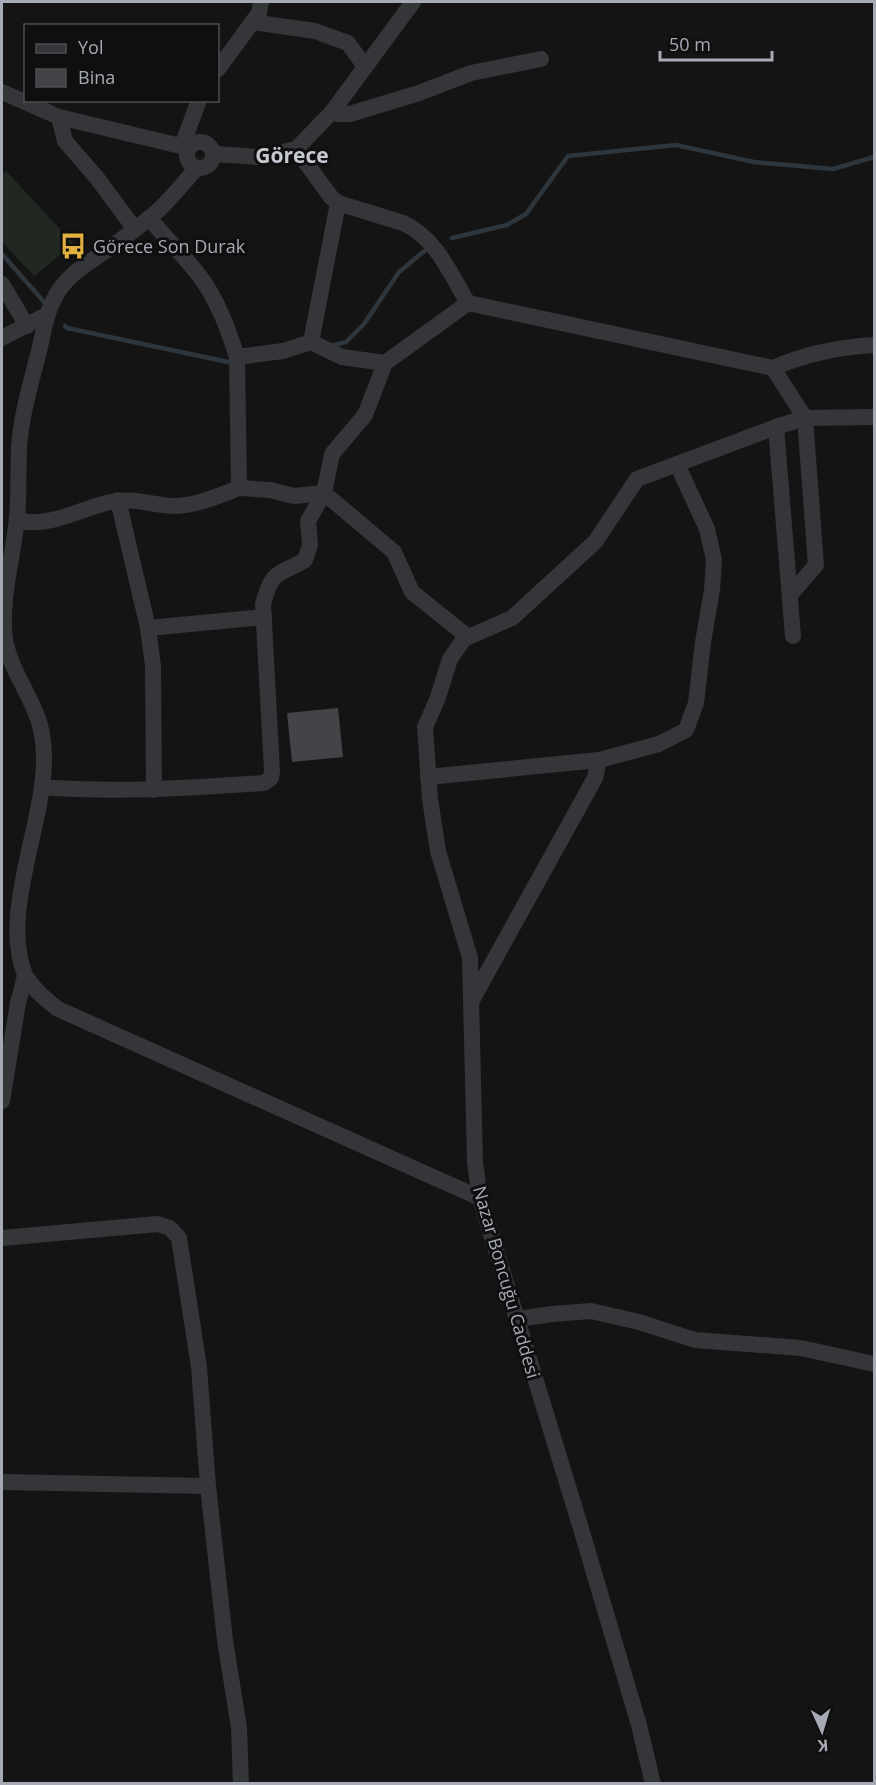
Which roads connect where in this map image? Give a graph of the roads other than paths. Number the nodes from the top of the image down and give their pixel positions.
1 (261, 2) edge
2 (413, 2) edge
3 (252, 22) junction
4 (541, 59) dead end
5 (365, 67) junction
6 (219, 68) edge
7 (2, 92) edge
8 (24, 102) edge
9 (25, 102) edge
10 (198, 102) edge
11 (332, 112) junction
12 (59, 117) junction
13 (186, 147) junction
14 (296, 149) junction
15 (214, 154) junction
16 (197, 168) junction
17 (338, 203) junction
18 (149, 218) junction
19 (134, 228) junction
20 (2, 284) edge
21 (468, 303) junction
22 (48, 315) junction
23 (27, 326) junction
24 (2, 338) edge
25 (874, 345) edge
26 (319, 346) junction
27 (237, 357) junction
28 (385, 363) junction
29 (773, 368) junction
30 (874, 417) edge
31 (805, 418) junction
32 (776, 427) junction
33 (677, 464) junction
34 (240, 488) junction
35 (324, 493) junction
36 (118, 500) junction
37 (17, 520) junction
38 (4, 584) edge
39 (790, 595) junction
40 (264, 617) junction
41 (148, 628) junction
42 (793, 636) dead end
43 (468, 637) junction
44 (599, 760) junction
45 (429, 777) junction
46 (42, 788) junction
47 (154, 790) junction
48 (25, 976) junction
49 (471, 1003) junction
50 (2, 1101) edge
51 (480, 1198) junction
52 (2, 1238) edge
53 (517, 1319) junction
54 (874, 1364) edge
55 (2, 1482) edge
56 (208, 1486) junction
57 (241, 1784) edge
58 (653, 1784) edge

1 - 3 street
2 - 5 street
3 - 5 street
3 - 6 street
4 - 11 street
5 - 11 street
7 - 8 street
9 - 12 street
10 - 13 street
11 - 14 street
12 - 13 street
12 - 19 street
13 - 15 street
13 - 16 street
14 - 15 street
14 - 17 street
15 - 16 street
16 - 18 street
17 - 21 street
17 - 26 street
18 - 19 street
18 - 27 street
19 - 22 street
20 - 23 street
21 - 28 street
21 - 29 street
22 - 23 street
22 - 37 street
23 - 24 street
25 - 29 street
26 - 27 street
26 - 28 street
27 - 34 street
28 - 35 street
29 - 31 street
30 - 31 street
31 - 32 street
31 - 39 street
32 - 33 street
32 - 39 street
33 - 43 street
33 - 44 street
34 - 35 street
34 - 36 street
35 - 40 street
35 - 43 street
36 - 37 street
36 - 41 street
37 - 38 street
38 - 46 street
39 - 42 street
40 - 41 street
40 - 47 street
41 - 47 street
43 - 45 street, Nazar Boncuğu Caddesi
44 - 45 street
44 - 49 street
45 - 49 street, Nazar Boncuğu Caddesi
46 - 47 street
46 - 48 street
48 - 50 street
48 - 51 street
49 - 51 street, Nazar Boncuğu Caddesi
51 - 53 street, Nazar Boncuğu Caddesi
52 - 56 street
53 - 54 street
53 - 58 street, Nazar Boncuğu Caddesi
55 - 56 street
56 - 57 street

